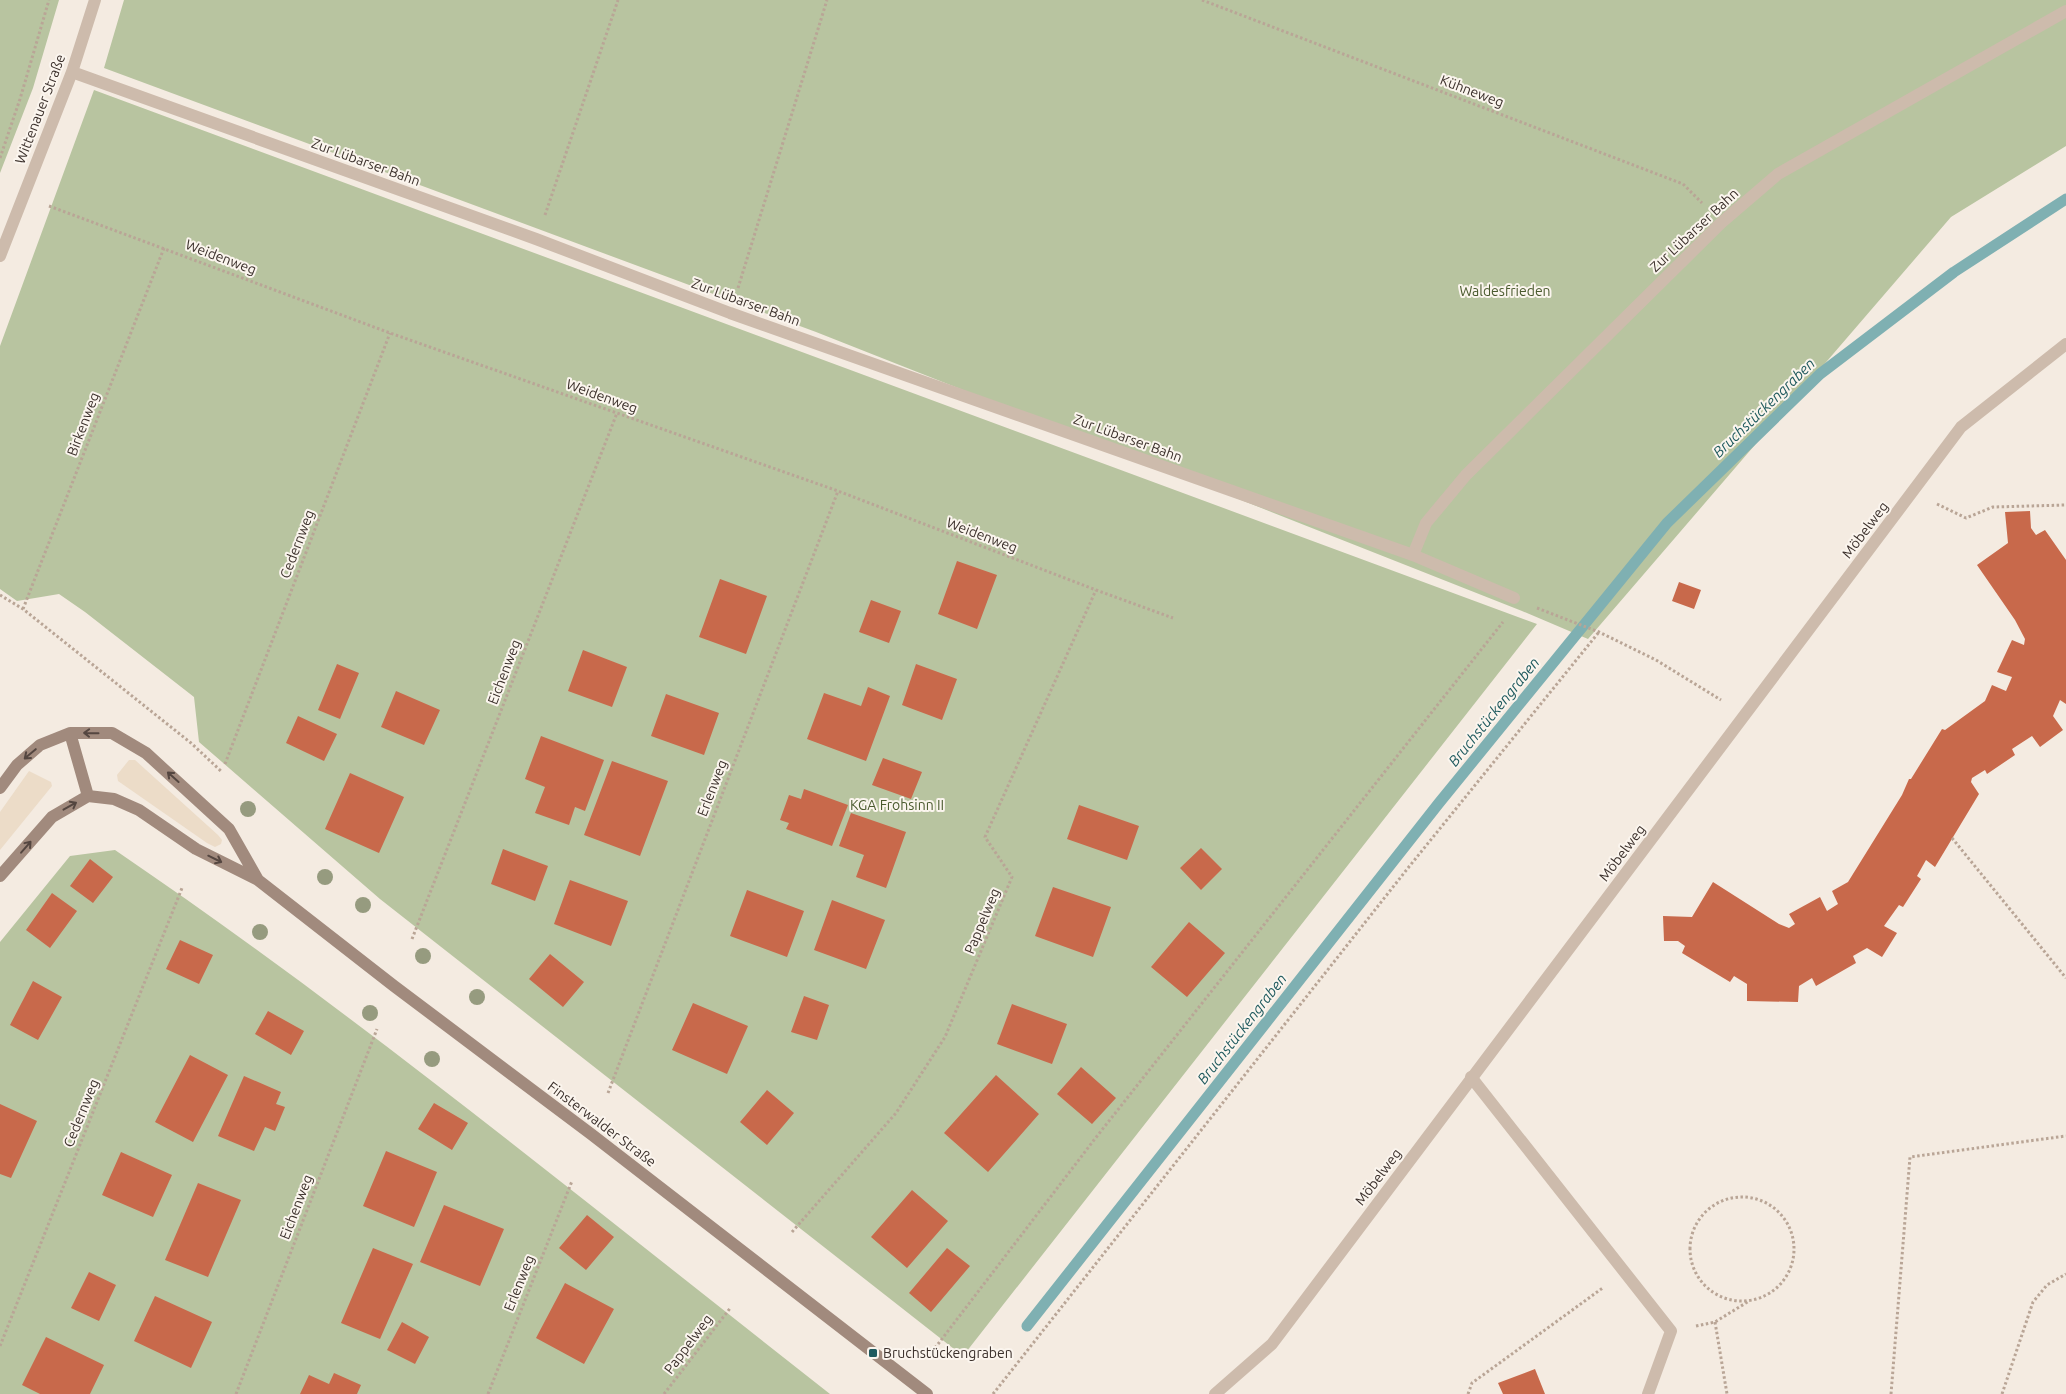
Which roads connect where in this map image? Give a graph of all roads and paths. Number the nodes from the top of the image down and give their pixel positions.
1 (49, 0) edge
2 (95, 0) edge
3 (618, 0) edge
4 (827, 0) edge
5 (1202, 0) edge
6 (2066, 11) edge
7 (72, 72) junction
8 (0, 158) edge
9 (22, 196) junction
10 (1721, 223) junction
11 (536, 239) junction
12 (164, 248) junction
13 (0, 256) edge
14 (730, 313) junction
15 (390, 333) junction
16 (2066, 344) edge
17 (617, 413) junction
18 (838, 491) junction
19 (1912, 492) junction
20 (2066, 505) edge
21 (1413, 555) junction
22 (1096, 590) junction
23 (0, 595) edge
24 (1514, 598) dead end
25 (23, 609) junction
26 (1509, 616) dead end
27 (1173, 618) dead end
28 (1565, 620) dead end
29 (1599, 632) junction
30 (1745, 714) junction
31 (70, 732) junction
32 (225, 764) dead end
33 (222, 772) dead end
34 (0, 788) edge
35 (88, 796) junction
36 (1952, 838) dead end
37 (0, 876) edge
38 (258, 880) junction
39 (182, 888) dead end
40 (412, 939) dead end
41 (2066, 978) edge
42 (377, 1029) dead end
43 (1471, 1077) junction
44 (608, 1093) dead end
45 (2066, 1136) edge
46 (572, 1181) dead end
47 (792, 1232) dead end
48 (1625, 1272) junction
49 (2066, 1274) edge
50 (1749, 1301) junction
51 (731, 1307) dead end
52 (1715, 1322) junction
53 (1671, 1331) junction
54 (0, 1346) edge
55 (935, 1348) dead end
56 (236, 1394) edge
57 (488, 1394) edge
58 (664, 1394) edge
59 (927, 1394) edge
60 (993, 1394) edge
61 (1215, 1394) edge
62 (1468, 1394) edge
63 (1648, 1394) edge
64 (1727, 1394) edge
65 (1891, 1394) edge
66 (2002, 1394) edge

1 - 8 path
2 - 7 street, Wittenauer Straße
3 - 11 path
4 - 14 path
5 - 10 path, Kühneweg
6 - 10 street, Zur Lübarser Bahn
7 - 9 street, Wittenauer Straße
7 - 11 street, Zur Lübarser Bahn
9 - 12 path, Weidenweg
9 - 13 street, Wittenauer Straße
10 - 21 street, Zur Lübarser Bahn
11 - 14 street, Zur Lübarser Bahn
12 - 15 path, Weidenweg
12 - 25 path, Birkenweg
14 - 21 street, Zur Lübarser Bahn
15 - 17 path, Weidenweg
15 - 32 path, Cedernweg
16 - 19 street, Möbelweg
17 - 18 path, Weidenweg
17 - 40 path, Eichenweg
18 - 22 path, Weidenweg
18 - 44 path, Erlenweg
19 - 20 path
19 - 30 street, Möbelweg
21 - 24 street, Zur Lübarser Bahn
22 - 27 path, Weidenweg
22 - 47 path, Pappelweg
23 - 25 path
25 - 33 path
26 - 55 path
28 - 29 path
29 - 30 path
29 - 60 path
30 - 43 street, Möbelweg
31 -> 34 street
31 - 35 street
38 -> 31 street, Finsterwalder Straße
37 -> 35 street
35 -> 38 street, Finsterwalder Straße
36 - 41 path
38 - 59 street, Finsterwalder Straße
39 - 54 path, Cedernweg
42 - 56 path, Eichenweg
43 - 48 street
43 - 61 street, Möbelweg
45 - 65 path
46 - 57 path, Erlenweg
48 - 53 street
48 - 62 path
49 - 66 path
50 - 50 path
50 - 52 path
51 - 58 path, Pappelweg
52 - 53 path
52 - 64 path
53 - 63 street

